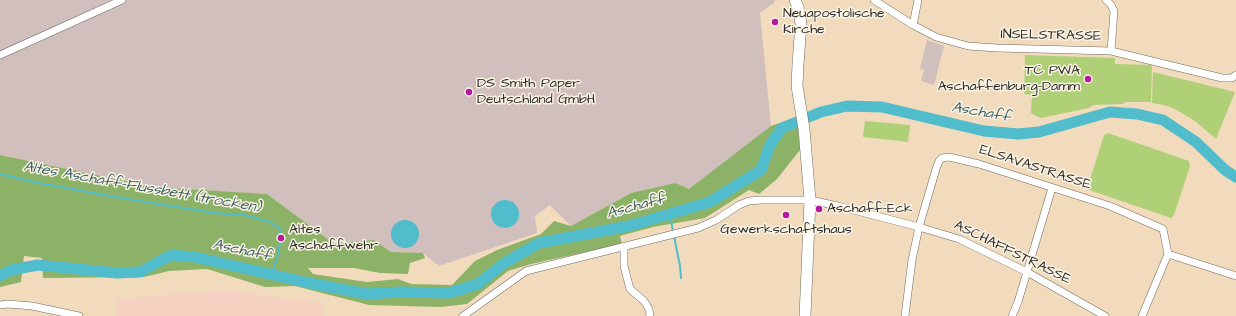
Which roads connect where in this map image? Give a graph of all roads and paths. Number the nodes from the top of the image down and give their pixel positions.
1 (122, 0) edge
2 (794, 0) edge
3 (874, 0) edge
4 (918, 0) edge
5 (1106, 0) edge
6 (912, 25) junction
7 (1111, 51) junction
8 (0, 55) edge
9 (1236, 75) edge
10 (1052, 188) junction
11 (810, 200) junction
12 (919, 227) junction
13 (624, 247) junction
14 (1168, 254) junction
15 (1027, 272) junction
16 (1236, 276) edge
17 (0, 305) edge
18 (79, 316) edge
19 (463, 316) edge
20 (650, 316) edge
21 (805, 316) edge
22 (905, 316) edge
23 (1012, 316) edge
24 (1105, 316) edge
25 (1142, 316) edge

1 - 8 street
2 - 11 street
3 - 6 street, INSELSTRASSE
4 - 6 street
5 - 7 street
6 - 7 street, INSELSTRASSE
7 - 9 street, INSELSTRASSE
10 - 12 street, ELSAVASTRASSE
10 - 14 street, ELSAVASTRASSE
10 - 15 street
11 - 12 street, ASCHAFFSTRASSE
11 - 13 street, ASCHAFFSTRASSE
11 - 21 street
12 - 15 street, ASCHAFFSTRASSE
12 - 22 street
13 - 19 street, ASCHAFFSTRASSE
13 - 20 street
14 - 16 street
14 - 25 street
15 - 23 street
15 - 24 street, ASCHAFFSTRASSE
17 - 18 street

